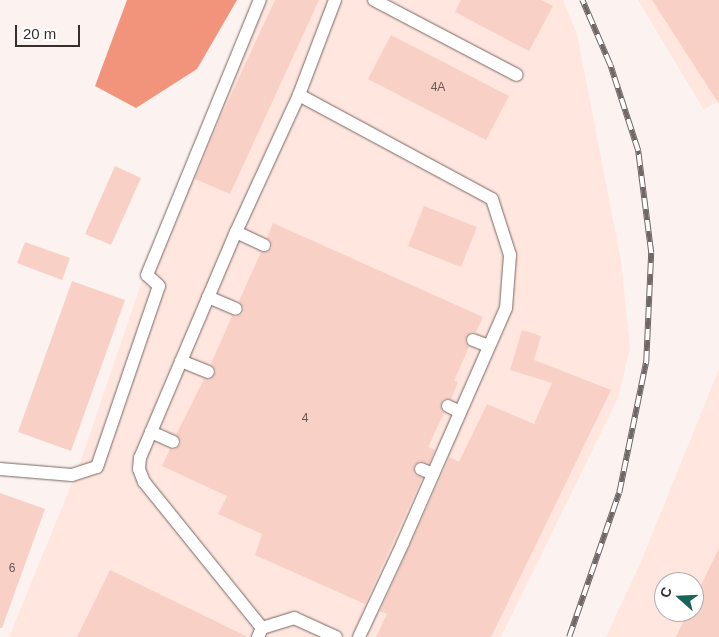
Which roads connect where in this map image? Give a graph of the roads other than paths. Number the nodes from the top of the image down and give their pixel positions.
1 (260, 0) edge
2 (335, 0) edge
3 (374, 0) edge
4 (517, 75) dead end
5 (299, 95) junction
6 (236, 232) junction
7 (264, 245) dead end
8 (208, 297) junction
9 (236, 309) dead end
10 (473, 340) dead end
11 (490, 346) junction
12 (181, 361) junction
13 (208, 372) dead end
14 (448, 406) dead end
15 (460, 412) junction
16 (150, 432) junction
17 (173, 442) dead end
18 (0, 469) edge
19 (421, 469) dead end
20 (433, 474) junction
21 (260, 632) edge
22 (336, 637) edge
23 (359, 637) edge

1 - 18 lane
2 - 5 lane
3 - 4 lane
5 - 6 lane
5 - 11 lane
6 - 7 lane
6 - 8 lane
8 - 9 lane
8 - 12 lane
10 - 11 lane
11 - 15 lane
12 - 13 lane
12 - 16 lane
14 - 15 lane
15 - 20 lane
16 - 17 lane
16 - 21 lane
19 - 20 lane
20 - 23 lane
21 - 22 lane

